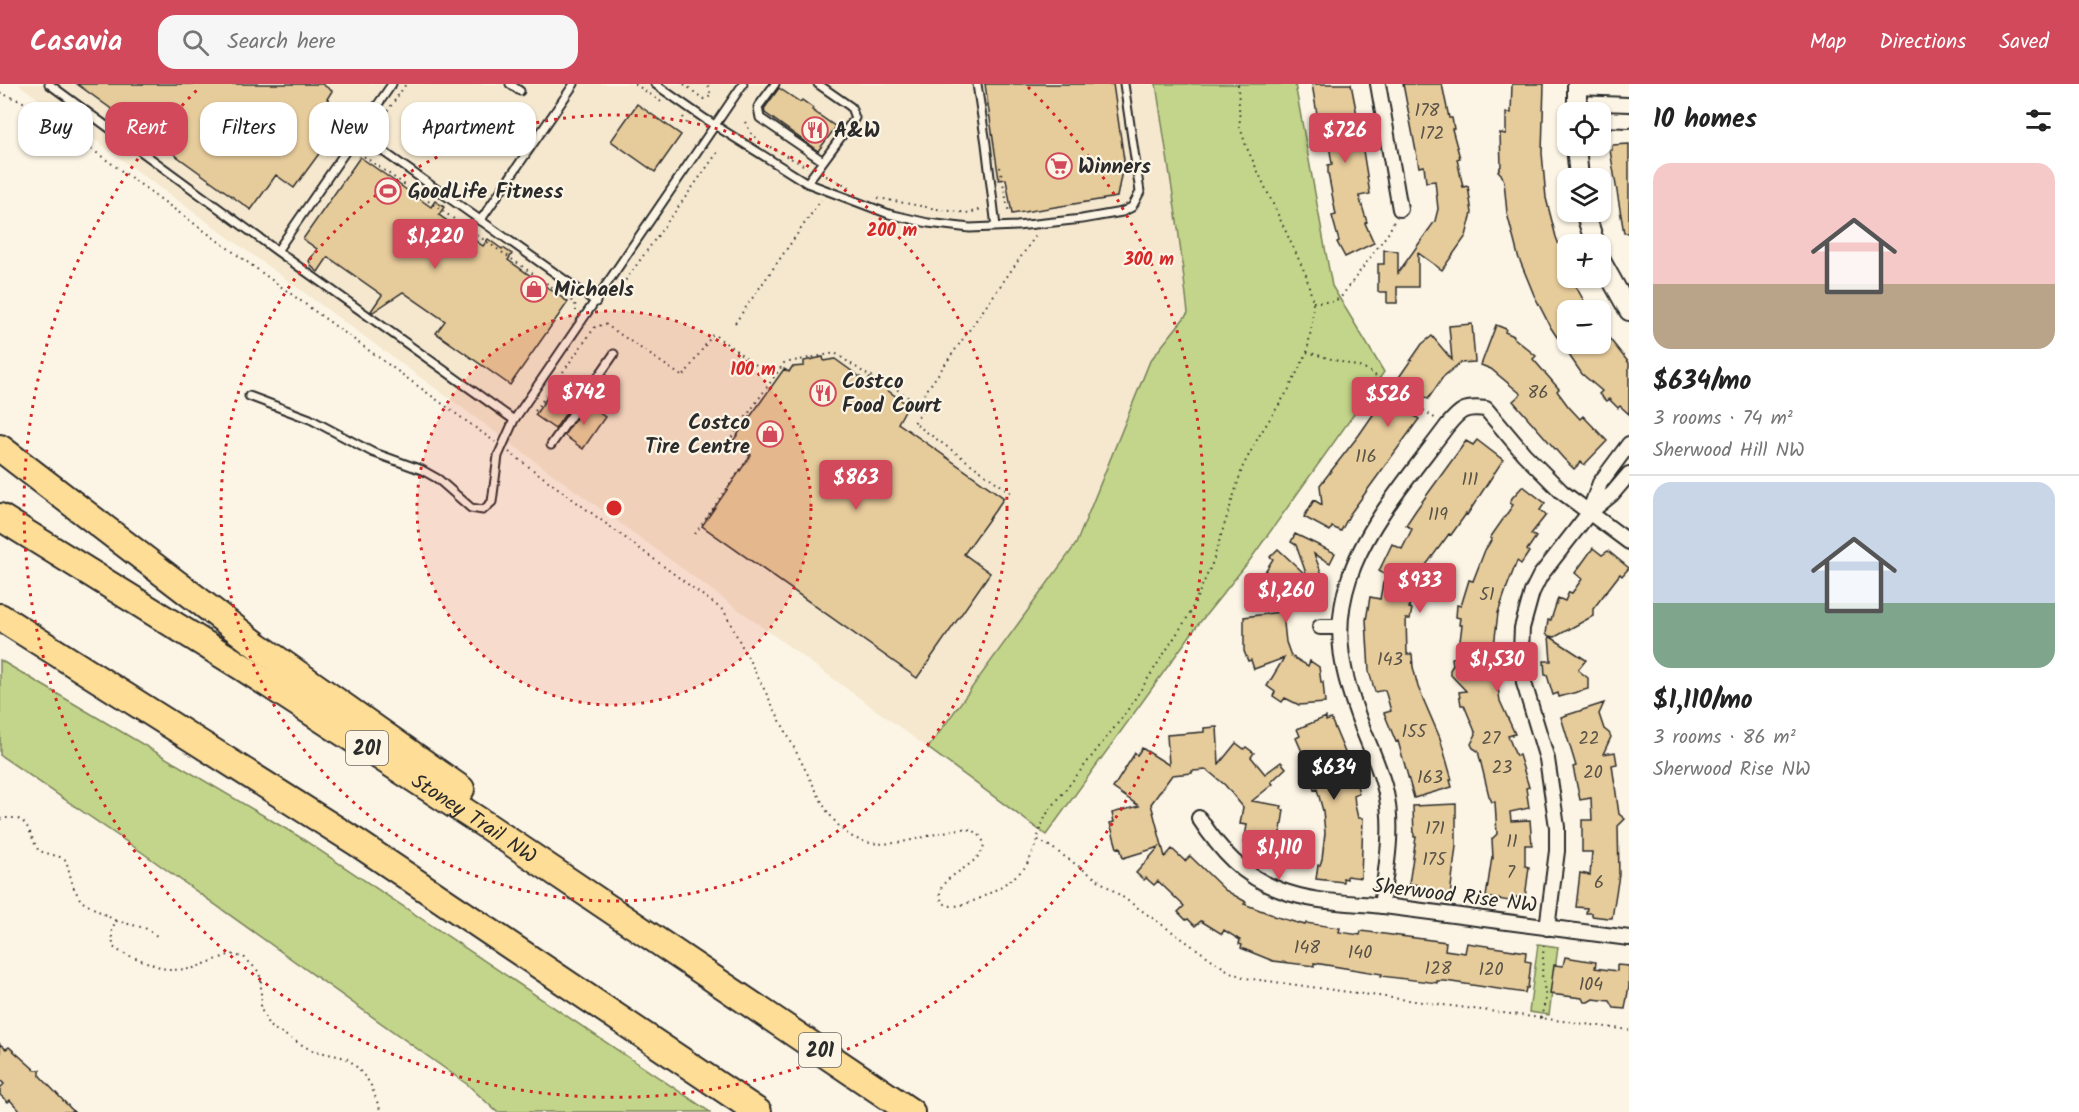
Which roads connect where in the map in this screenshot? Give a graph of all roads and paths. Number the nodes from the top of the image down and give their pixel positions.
1 (49, 84) edge
2 (406, 84) edge
3 (510, 84) edge
4 (574, 84) edge
5 (635, 84) edge
6 (655, 84) edge
7 (684, 84) edge
8 (708, 84) edge
9 (743, 84) edge
10 (775, 84) edge
11 (818, 84) edge
12 (977, 84) edge
13 (1124, 84) edge
14 (1238, 84) edge
15 (1378, 84) edge
16 (390, 85) edge
17 (1577, 85) edge
18 (1629, 89) edge
19 (520, 91) dead end
20 (0, 93) edge
21 (379, 102) edge
22 (1577, 102) edge
23 (664, 104) dead end
24 (389, 109) edge
25 (683, 117) dead end
26 (1611, 119) edge
27 (1629, 120) edge
28 (744, 123) dead end
29 (715, 125) junction
30 (689, 127) dead end
31 (761, 141) dead end
32 (770, 146) dead end
33 (720, 149) dead end
34 (342, 156) edge
35 (363, 156) edge
36 (388, 156) edge
37 (823, 161) junction
38 (816, 172) junction
39 (807, 183) junction
40 (854, 189) dead end
41 (872, 197) dead end
42 (823, 198) dead end
43 (981, 209) dead end
44 (1400, 209) joint
45 (480, 221) junction
46 (996, 227) junction
47 (1039, 232) dead end
48 (277, 251) junction
49 (1611, 279) edge
50 (615, 295) dead end
51 (596, 302) junction
52 (1313, 302) junction
53 (1629, 311) edge
54 (574, 318) dead end
55 (735, 323) dead end
56 (1307, 352) junction
57 (614, 354) dead end
58 (683, 377) dead end
59 (774, 378) junction
60 (249, 396) dead end
61 (918, 404) junction
62 (514, 420) junction
63 (1447, 426) junction
64 (1629, 444) edge
65 (551, 445) dead end
66 (503, 447) junction
67 (0, 448) edge
68 (1629, 474) edge
69 (1014, 495) dead end
70 (1589, 513) junction
71 (0, 517) edge
72 (696, 534) dead end
73 (1629, 542) edge
74 (0, 617) edge
75 (1320, 627) dead end
76 (1340, 627) junction
77 (0, 633) edge
78 (1199, 818) dead end
79 (0, 819) edge
80 (1038, 840) junction
81 (388, 864) junction
82 (1381, 906) junction
83 (116, 921) junction
84 (1547, 928) junction
85 (157, 936) dead end
86 (1629, 938) edge
87 (728, 987) junction
88 (1541, 1018) junction
89 (1629, 1030) edge
90 (381, 1112) edge
91 (758, 1112) edge
92 (911, 1112) edge

1 - 48 lane
2 - 24 path
3 - 19 lane
4 - 45 lane
5 - 23 path
6 - 29 lane
7 - 8 path
9 - 29 lane
10 - 37 lane
11 - 37 lane
12 - 46 lane
13 - 46 lane
14 - 52 path
15 - 44 street
16 - 21 lane
17 - 18 street
17 - 22 street
20 - 66 path
25 - 30 path
26 - 27 street
28 - 31 path
29 - 39 lane
29 - 51 lane
32 - 38 path
33 - 50 path
34 - 48 lane
35 - 54 path
36 - 45 lane
37 - 38 lane
38 - 39 lane
38 - 40 path
39 - 46 lane
41 - 43 path
42 - 55 path
44 - 52 path
45 - 51 lane
47 - 61 path
48 - 62 lane
49 - 53 street
51 - 62 lane
52 - 56 path
56 - 63 path
56 - 80 path
57 - 65 lane
58 - 59 path
59 - 61 path
59 - 72 path
60 - 66 lane
61 - 69 path
62 - 66 lane
63 - 70 street
63 - 76 street
64 - 70 street
66 - 80 path
67 - 87 highway
68 - 70 street
70 - 73 street
70 - 84 street
71 - 87 highway, Stoney Trail NW / 201
74 - 81 highway
75 - 76 street
76 - 82 street
77 - 81 highway
78 - 82 street, Sherwood Rise NW
79 - 83 path
80 - 88 path
81 - 91 highway
82 - 84 street, Sherwood Rise NW
83 - 85 path
83 - 90 path
84 - 86 street, Sherwood Rise NW
84 - 88 path
87 - 92 highway, Stoney Trail NW / 201
88 - 89 path

